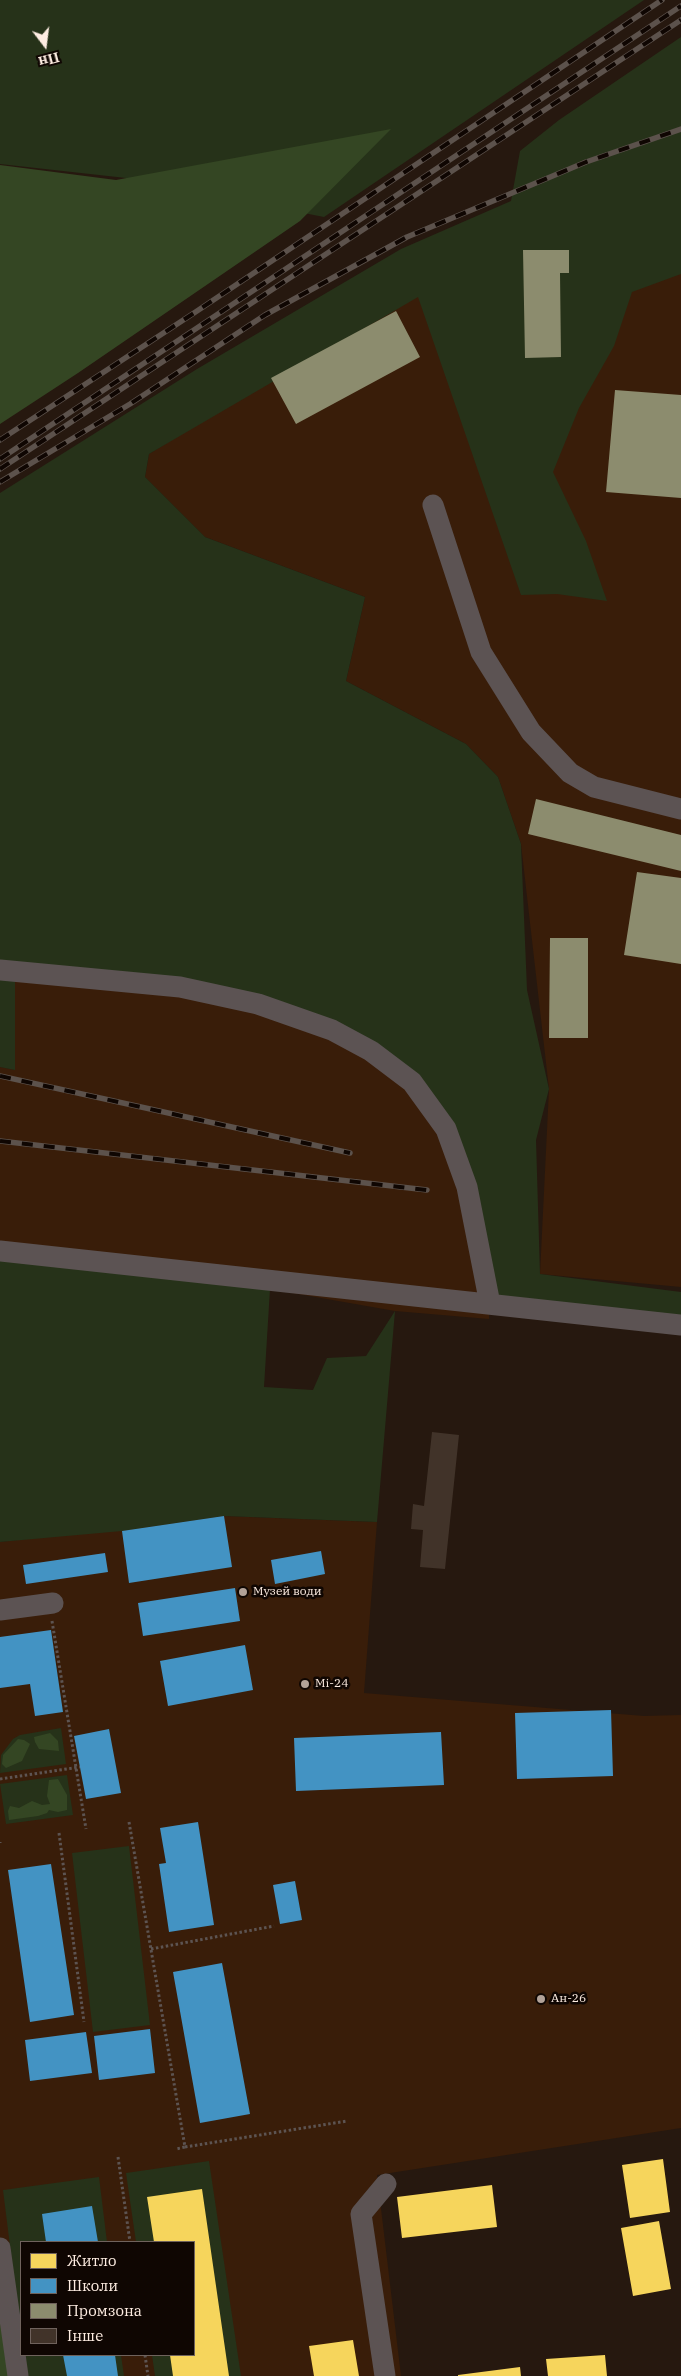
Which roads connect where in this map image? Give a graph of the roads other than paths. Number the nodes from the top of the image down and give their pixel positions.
1 (433, 505) dead end
2 (681, 809) edge
3 (0, 970) edge
4 (0, 1252) edge
5 (490, 1304) junction
6 (681, 1325) edge
7 (51, 1603) road end
8 (0, 1610) edge
9 (386, 2184) dead end
10 (0, 2248) edge
11 (18, 2376) edge
12 (385, 2376) edge

1 - 2 lane
3 - 5 lane
4 - 5 lane
5 - 6 lane
7 - 8 lane
9 - 12 lane
10 - 11 lane

